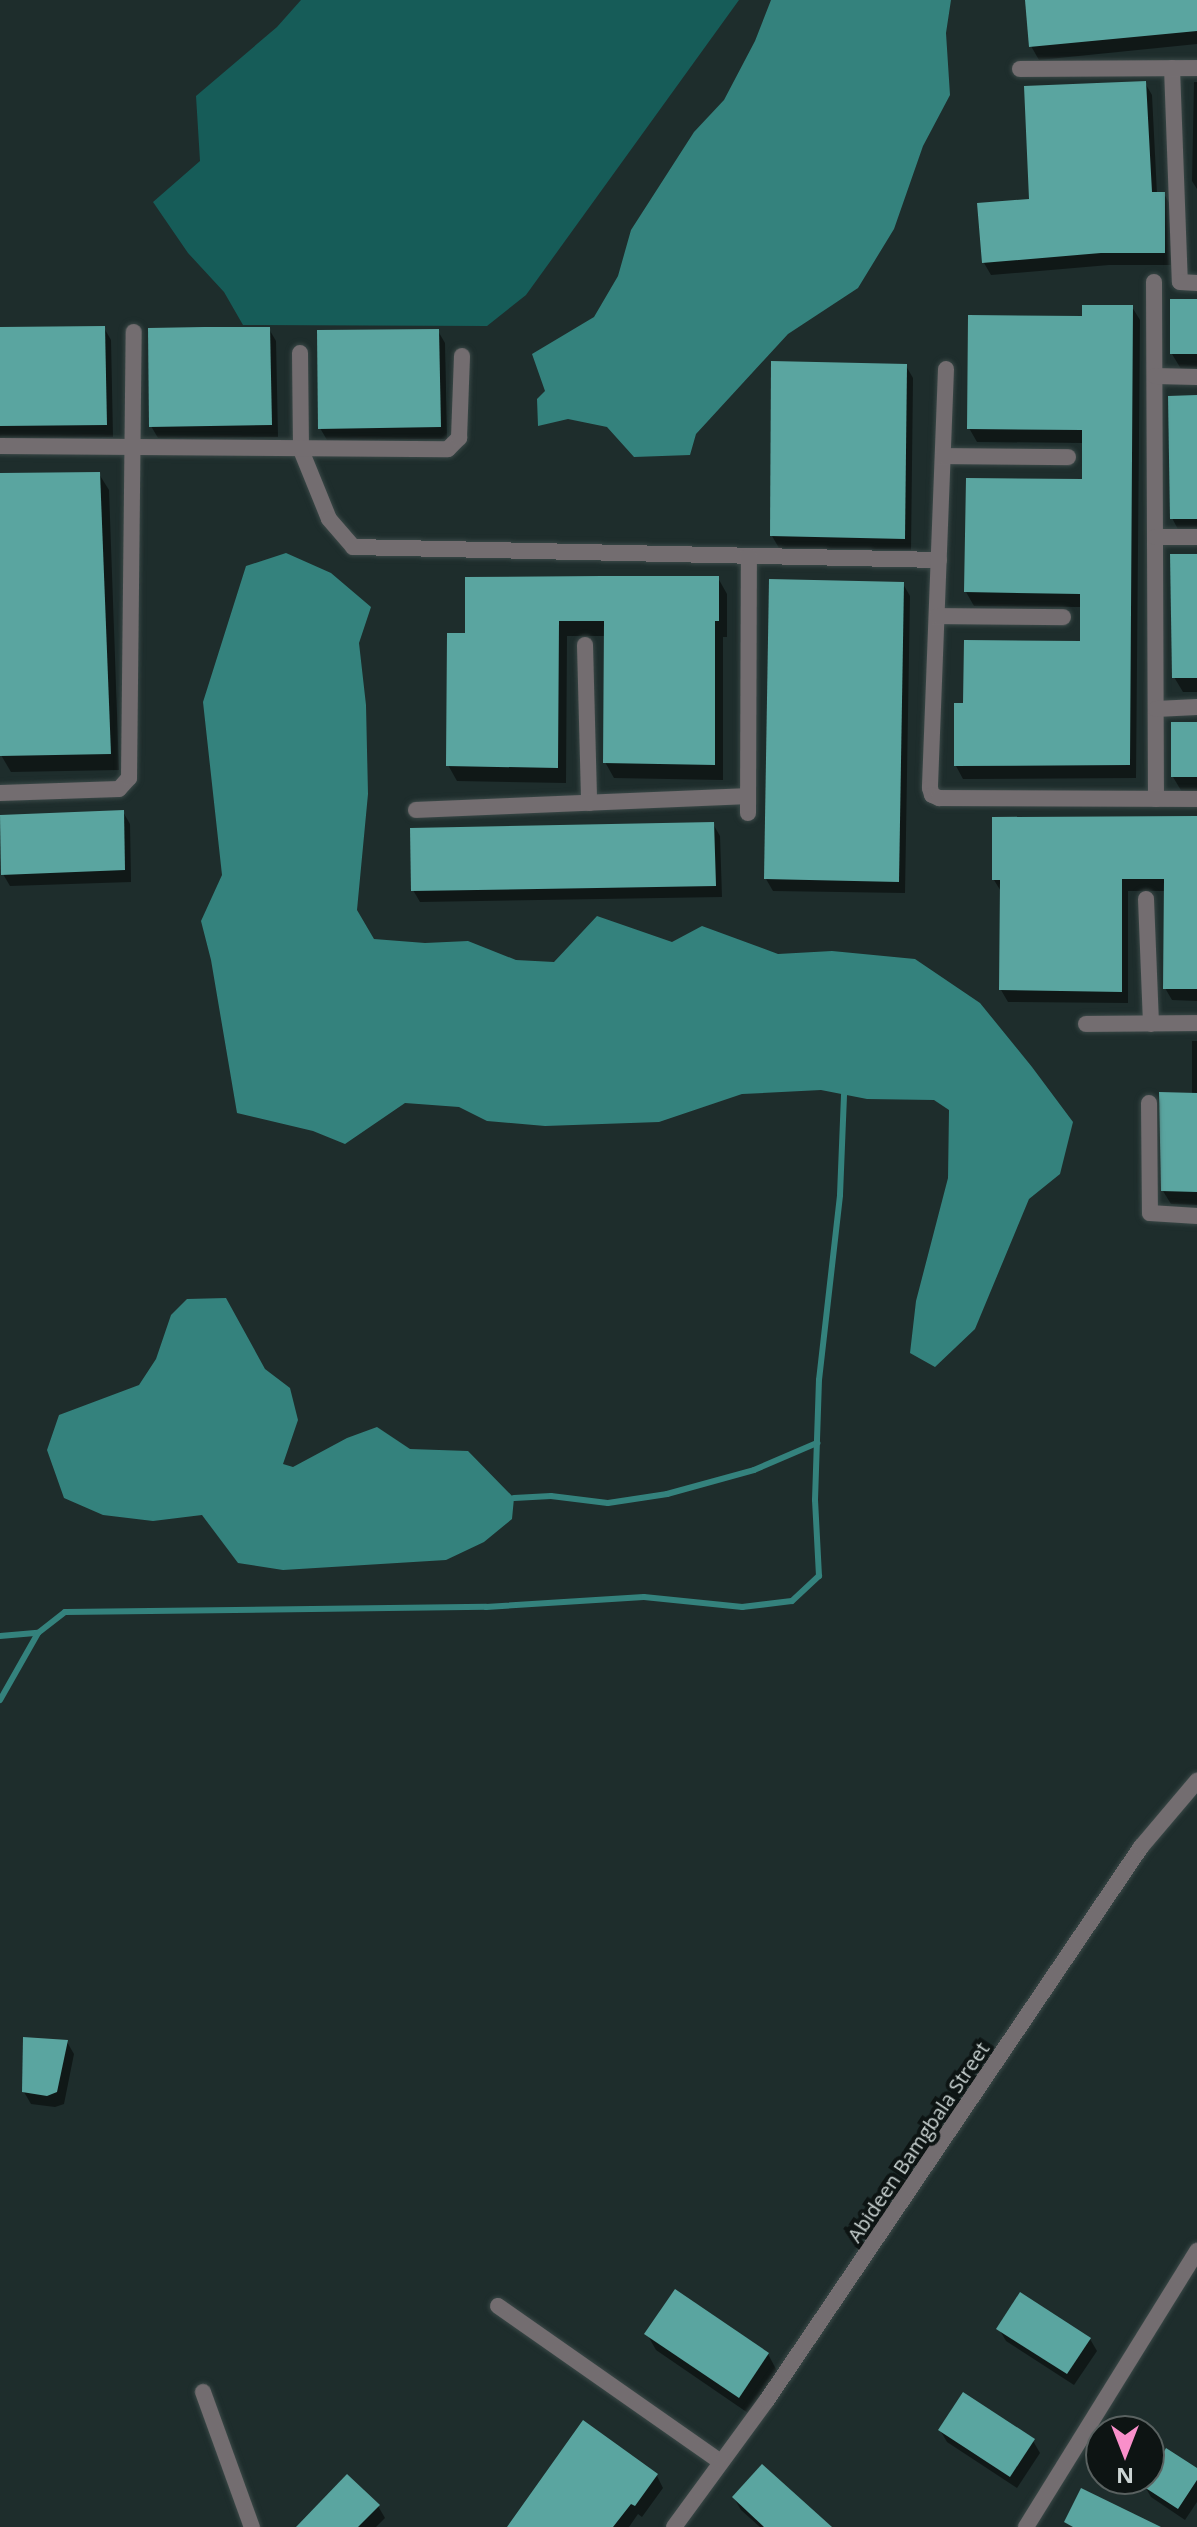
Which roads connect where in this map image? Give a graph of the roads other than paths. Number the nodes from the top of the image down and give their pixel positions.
1 (1172, 68) junction
2 (1197, 68) edge
3 (1020, 69) dead end
4 (1154, 282) dead end
5 (1197, 283) edge
6 (134, 332) dead end
7 (300, 353) dead end
8 (462, 356) dead end
9 (946, 369) dead end
10 (1155, 376) junction
11 (1197, 377) edge
12 (0, 446) edge
13 (134, 446) junction
14 (301, 450) junction
15 (943, 456) junction
16 (1068, 457) dead end
17 (1155, 537) junction
18 (1197, 537) edge
19 (749, 556) junction
20 (939, 560) junction
21 (937, 616) junction
22 (1063, 617) dead end
23 (585, 645) dead end
24 (1197, 707) edge
25 (1156, 709) junction
26 (0, 793) edge
27 (748, 796) junction
28 (1156, 799) junction
29 (1197, 799) edge
30 (589, 803) junction
31 (416, 810) dead end
32 (748, 813) dead end
33 (1146, 899) dead end
34 (1197, 1023) edge
35 (1086, 1024) dead end
36 (1151, 1024) junction
37 (1149, 1103) dead end
38 (1197, 1216) edge
39 (1197, 1781) edge
40 (1197, 2251) edge
41 (498, 2306) dead end
42 (203, 2392) dead end
43 (721, 2462) junction
44 (252, 2527) edge
45 (674, 2527) edge
46 (1026, 2527) edge

1 - 2 street
1 - 3 street
1 - 5 street
4 - 10 street
6 - 13 street
7 - 14 street
8 - 14 street
9 - 15 street
10 - 11 street
10 - 17 street
12 - 13 street
13 - 14 street
13 - 26 street
14 - 19 street
15 - 16 street
15 - 20 street
17 - 18 street
17 - 25 street
19 - 20 street
19 - 27 street
20 - 21 street
21 - 22 street
21 - 28 street
23 - 30 street
24 - 25 street
25 - 28 street
27 - 30 street
27 - 32 street
28 - 29 street
30 - 31 street
33 - 36 street
34 - 36 street
35 - 36 street
37 - 38 street
39 - 43 street, Abideen Bamgbala Street
40 - 46 street
41 - 43 street
42 - 44 street
43 - 45 street, Abideen Bamgbala Street

